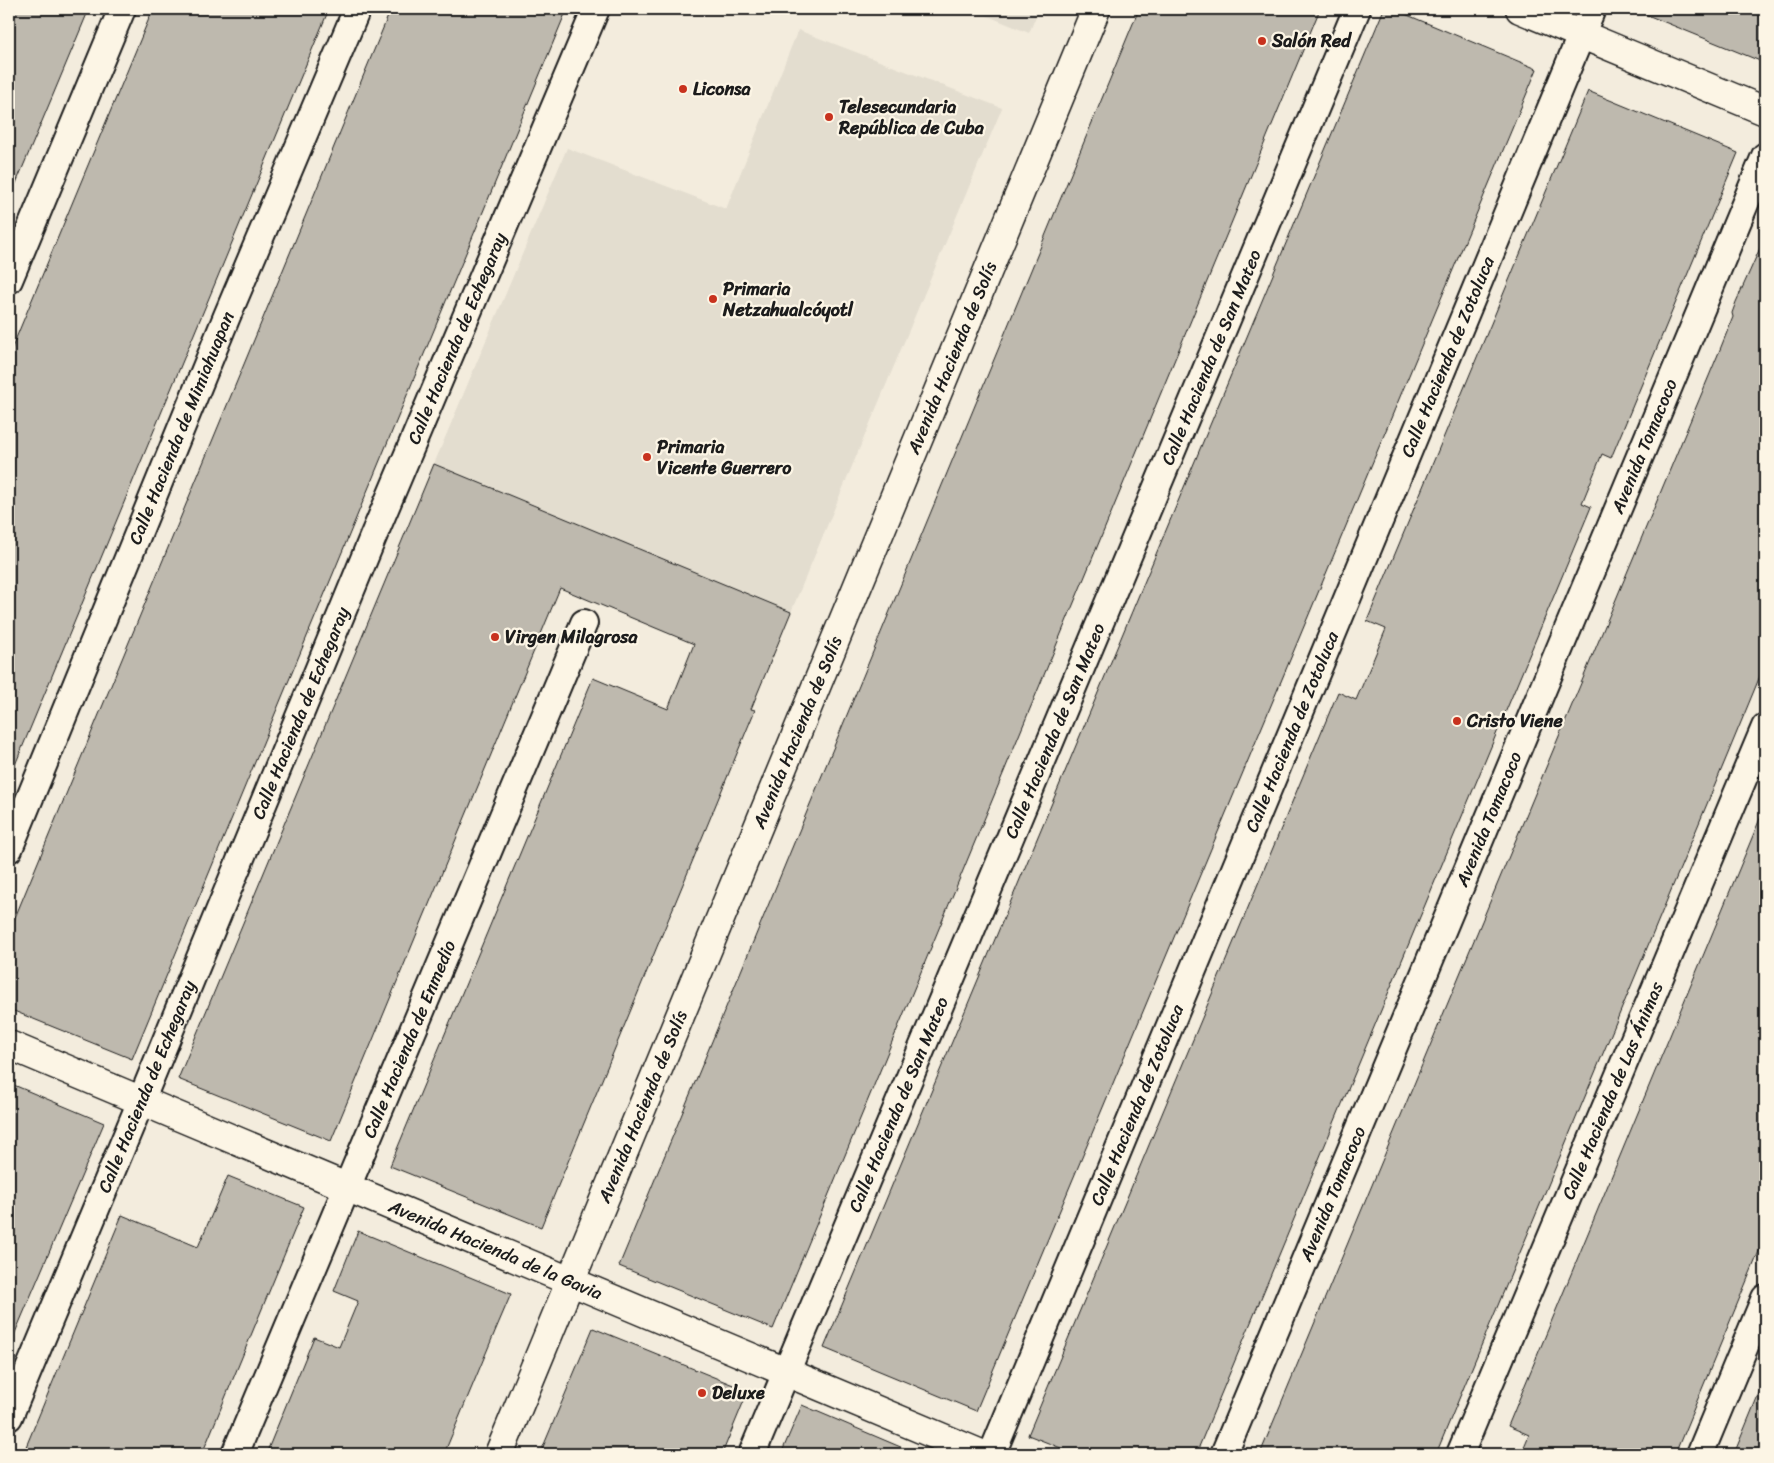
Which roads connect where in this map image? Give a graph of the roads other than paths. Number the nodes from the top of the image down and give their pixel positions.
1 (122, 9) edge
2 (357, 9) edge
3 (596, 9) edge
4 (1096, 9) edge
5 (1357, 9) edge
6 (1520, 9) edge
7 (1592, 9) edge
8 (1581, 34) junction
9 (1765, 111) edge
10 (1765, 156) edge
11 (9, 280) edge
12 (584, 623) dead end
13 (1765, 727) edge
14 (9, 849) edge
15 (9, 1045) edge
16 (141, 1101) junction
17 (347, 1188) junction
18 (570, 1282) junction
19 (1765, 1298) edge
20 (786, 1372) junction
21 (9, 1417) edge
22 (235, 1454) edge
23 (499, 1454) edge
24 (752, 1454) edge
25 (981, 1454) edge
26 (992, 1454) edge
27 (1224, 1454) edge
28 (1460, 1454) edge
29 (1700, 1454) edge

1 - 11 street
2 - 14 street, Calle Hacienda de Mimiahuapan
3 - 16 street, Calle Hacienda de Echegaray
4 - 18 street, Avenida Hacienda de Solís
5 - 20 street, Calle Hacienda de San Mateo
6 - 8 street
7 - 8 street, Calle Hacienda de Zotoluca
8 - 9 street
8 - 26 street, Calle Hacienda de Zotoluca
10 - 27 street, Avenida Tomacoco
12 - 17 street, Calle Hacienda de Enmedio
13 - 28 street, Calle Hacienda de Las Ánimas
15 - 16 street, Avenida Hacienda de la Gavia
16 - 17 street, Avenida Hacienda de la Gavia
16 - 21 street, Calle Hacienda de Echegaray
17 - 18 street, Avenida Hacienda de la Gavia
17 - 22 street, Calle Hacienda de Enmedio
18 - 20 street, Avenida Hacienda de la Gavia
18 - 23 street, Avenida Hacienda de Solís
19 - 29 street
20 - 24 street, Calle Hacienda de San Mateo
20 - 25 street, Avenida Hacienda de la Gavia

